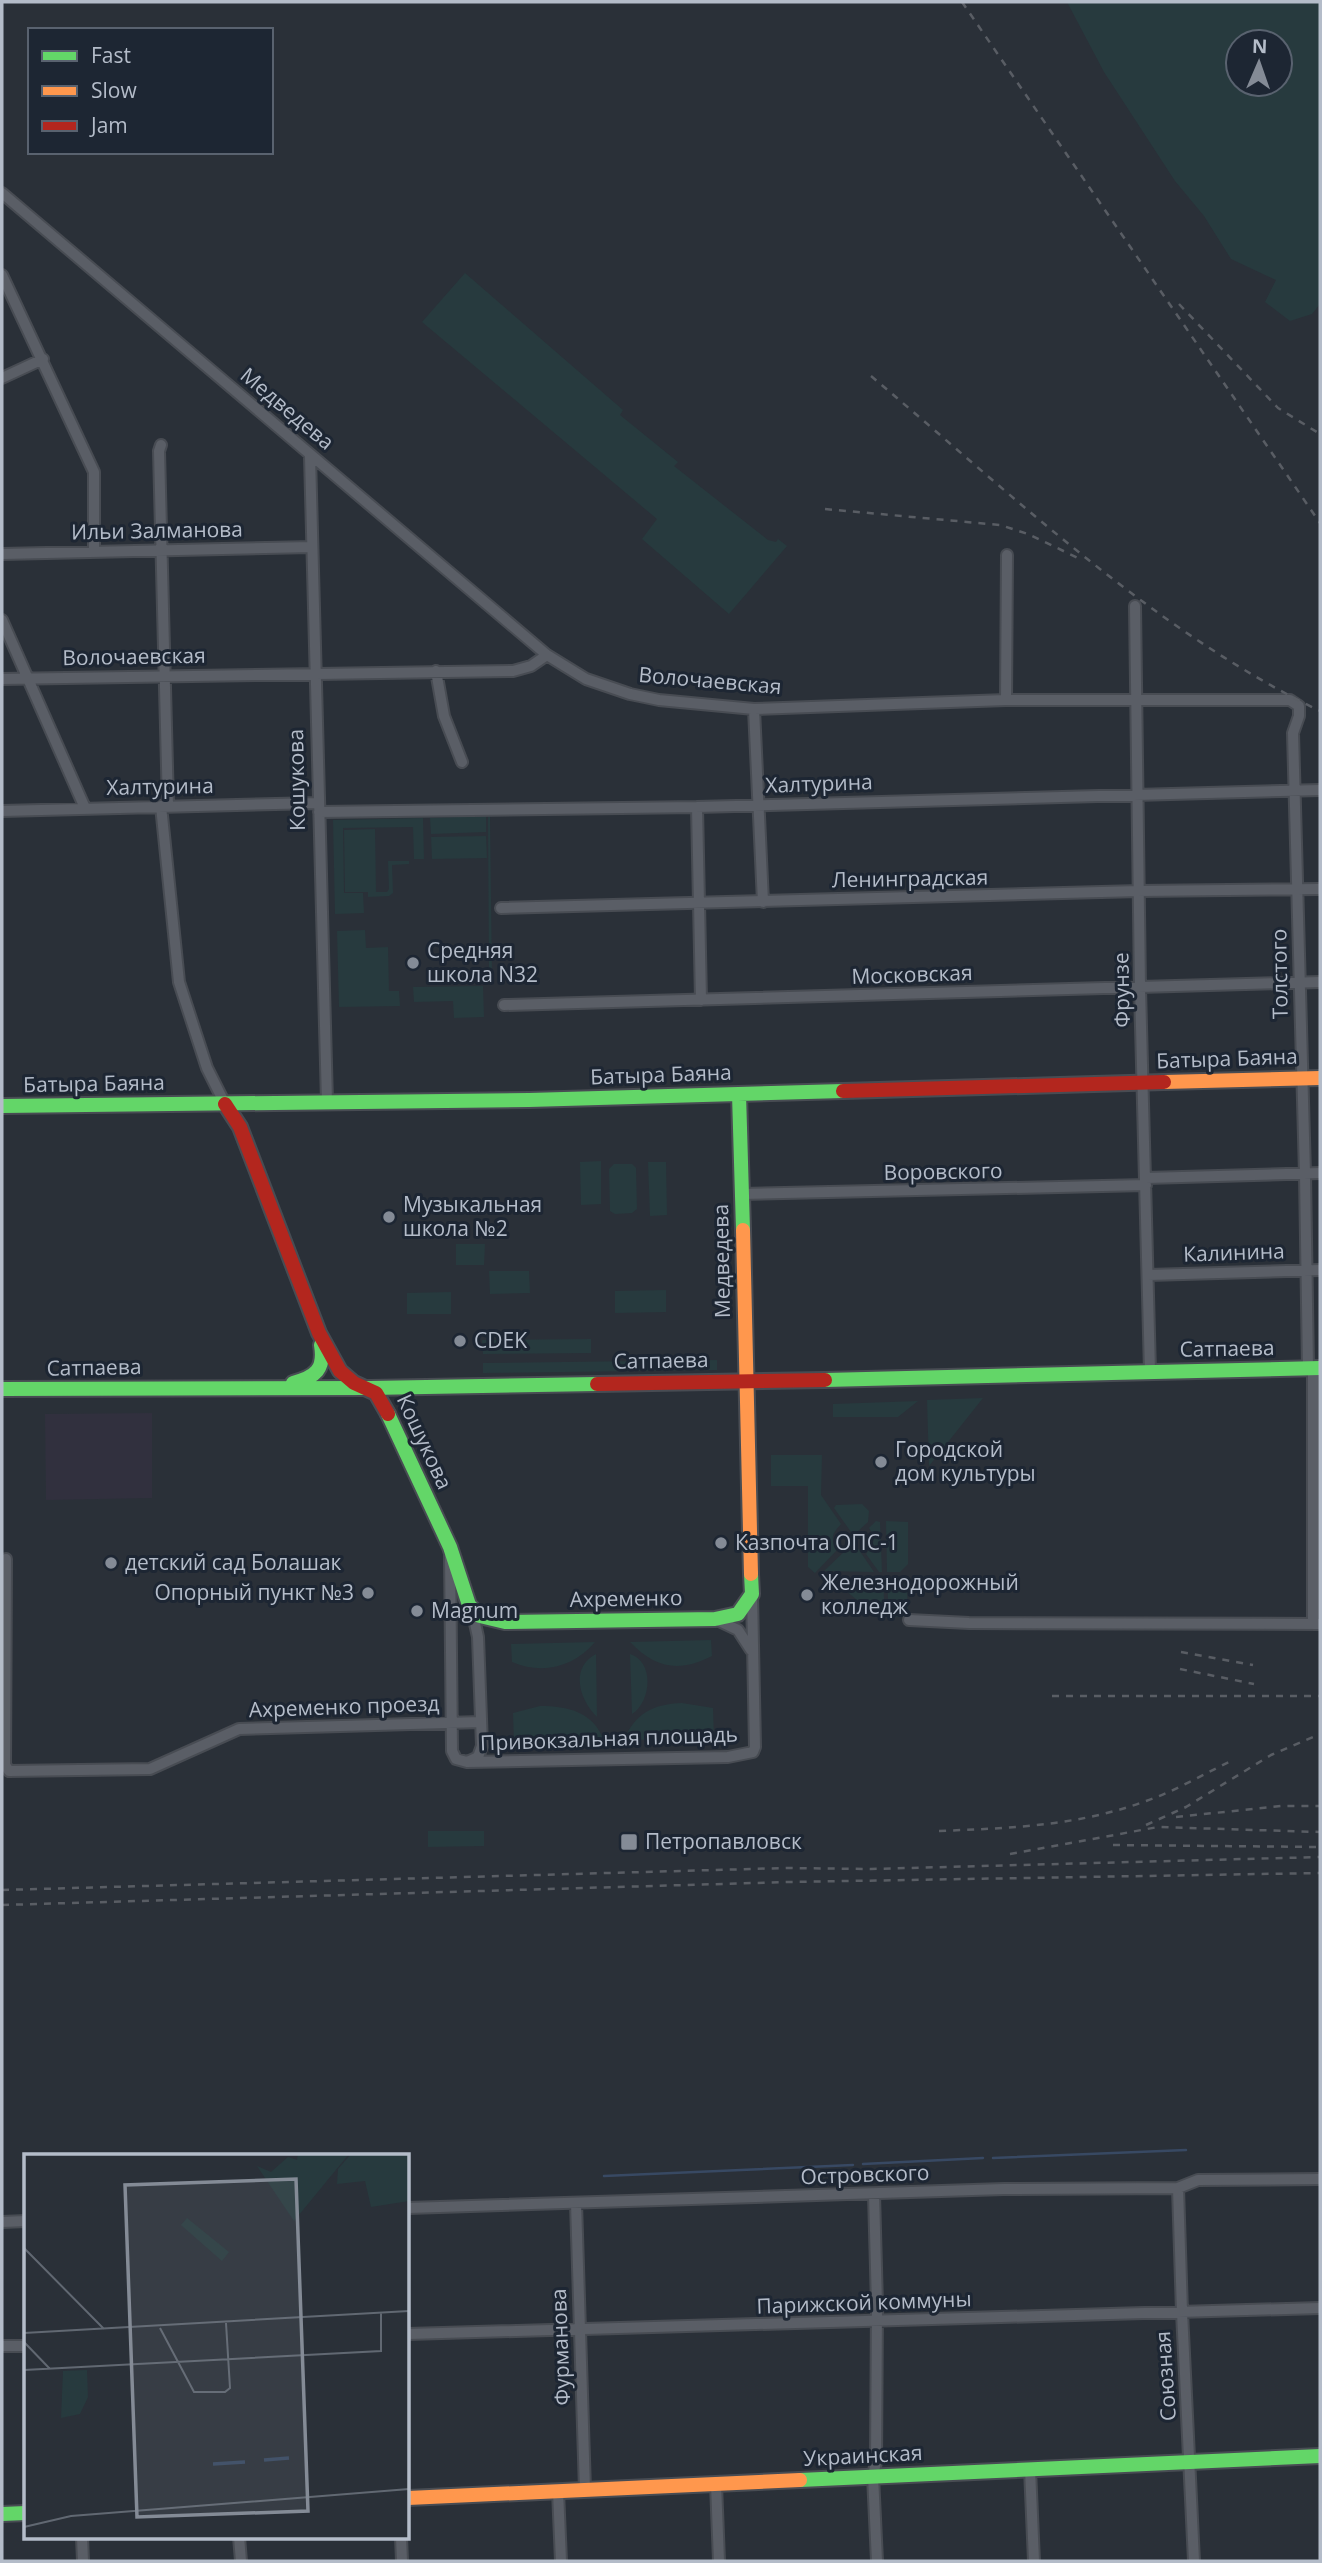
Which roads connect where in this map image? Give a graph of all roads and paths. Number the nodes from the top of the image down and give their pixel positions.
1 (2, 193) edge
2 (2, 275) edge
3 (43, 359) junction
4 (2, 378) edge
5 (161, 445) dead end
6 (310, 456) junction
7 (312, 547) junction
8 (94, 551) junction
9 (162, 551) junction
10 (2, 554) edge
11 (1007, 555) dead end
12 (1135, 606) dead end
13 (2, 620) edge
14 (547, 655) junction
15 (436, 671) junction
16 (315, 674) junction
17 (165, 676) junction
18 (2, 679) edge
19 (28, 679) junction
20 (1006, 700) junction
21 (1135, 700) junction
22 (1300, 706) joint
23 (754, 709) junction
24 (462, 762) dead end
25 (1294, 790) junction
26 (1320, 790) edge
27 (1137, 794) junction
28 (758, 805) junction
29 (165, 806) junction
30 (697, 807) junction
31 (85, 808) junction
32 (318, 808) junction
33 (2, 811) edge
34 (1297, 889) junction
35 (1320, 889) edge
36 (1139, 891) junction
37 (763, 902) junction
38 (697, 904) junction
39 (501, 908) dead end
40 (1299, 982) junction
41 (1320, 982) edge
42 (1140, 988) junction
43 (701, 1000) junction
44 (504, 1005) dead end
45 (1302, 1078) junction
46 (1320, 1078) edge
47 (1143, 1083) junction
48 (739, 1094) junction
49 (327, 1102) junction
50 (252, 1103) junction
51 (225, 1104) junction
52 (2, 1106) edge
53 (240, 1127) junction
54 (1320, 1173) edge
55 (1306, 1174) junction
56 (1146, 1181) junction
57 (741, 1195) junction
58 (1307, 1270) junction
59 (1320, 1270) edge
60 (1148, 1275) junction
61 (319, 1333) junction
62 (334, 1360) junction
63 (1314, 1368) edge
64 (1150, 1372) junction
65 (746, 1381) junction
66 (274, 1387) junction
67 (320, 1388) junction
68 (370, 1388) junction
69 (2, 1389) edge
70 (450, 1547) junction
71 (6, 1559) dead end
72 (752, 1594) junction
73 (471, 1608) junction
74 (716, 1619) junction
75 (909, 1620) dead end
76 (506, 1622) junction
77 (1317, 1624) edge
78 (478, 1646) junction
79 (753, 1655) junction
80 (481, 1722) junction
81 (451, 1723) junction
82 (467, 1762) junction
83 (1320, 2179) edge
84 (1178, 2188) junction
85 (874, 2194) junction
86 (576, 2203) junction
87 (410, 2208) edge
88 (24, 2221) edge
89 (2, 2222) edge
90 (1320, 2308) edge
91 (1181, 2312) junction
92 (877, 2322) junction
93 (580, 2329) junction
94 (410, 2334) edge
95 (2, 2346) edge
96 (24, 2346) edge
97 (1320, 2456) edge
98 (1191, 2461) junction
99 (1030, 2469) junction
100 (873, 2476) junction
101 (716, 2484) junction
102 (585, 2490) junction
103 (558, 2491) junction
104 (410, 2498) edge
105 (24, 2513) edge
106 (2, 2514) edge
107 (82, 2538) edge
108 (239, 2538) edge
109 (401, 2538) edge
110 (83, 2561) edge
111 (241, 2561) edge
112 (402, 2561) edge
113 (561, 2561) edge
114 (719, 2561) edge
115 (877, 2561) edge
116 (1034, 2561) edge
117 (1194, 2561) edge

1 - 6 street, Медведева
2 - 3 street
3 - 4 street
3 - 8 street
5 - 9 street
6 - 7 street, Кошукова
6 - 14 street, Медведева
7 - 9 street, Ильи Залманова
7 - 16 street, Кошукова
8 - 9 street, Ильи Залманова
8 - 10 street, Ильи Залманова
9 - 17 street
11 - 20 street
12 - 21 street, Фрунзе
13 - 19 street
14 - 15 street, Волочаевская
14 - 23 street, Волочаевская
15 - 16 street, Волочаевская
15 - 24 street
16 - 17 street, Волочаевская
16 - 32 street, Кошукова
17 - 19 street, Волочаевская
17 - 29 street
18 - 19 street, Волочаевская
19 - 31 street
20 - 21 street, Волочаевская
20 - 23 street, Волочаевская
21 - 22 street, Волочаевская
21 - 27 street, Фрунзе
22 - 25 street, Толстого
23 - 28 street
25 - 26 street, Халтурина
25 - 27 street, Халтурина
25 - 34 street, Толстого
27 - 28 street, Халтурина
27 - 36 street, Фрунзе
28 - 30 street, Халтурина
28 - 37 street
29 - 31 street, Халтурина
29 - 32 street, Халтурина
29 - 51 street
30 - 32 street, Халтурина
30 - 38 street
31 - 33 street, Халтурина
32 - 49 street, Кошукова
34 - 35 street, Ленинградская
34 - 36 street, Ленинградская
34 - 40 street, Толстого
36 - 37 street, Ленинградская
36 - 42 street, Фрунзе
37 - 38 street, Ленинградская
38 - 39 street, Ленинградская
38 - 43 street
40 - 41 street, Московская
40 - 42 street, Московская
40 - 45 street, Толстого
42 - 43 street, Московская
42 - 47 street, Фрунзе
43 - 44 street, Московская
45 - 46 street, Батыра Баяна
45 - 47 street, Батыра Баяна
45 - 55 street, Толстого
47 - 48 street, Батыра Баяна
47 - 56 street, Фрунзе
48 - 49 street, Батыра Баяна
48 - 57 street, Медведева
49 - 50 street, Батыра Баяна
50 - 51 street, Батыра Баяна
50 - 53 street
51 - 52 street, Батыра Баяна
51 - 53 street, Кошукова
53 - 61 street, Кошукова
54 - 55 street, Воровского
55 - 56 street, Воровского
55 - 58 street, Толстого
56 - 57 street, Воровского
56 - 60 street, Фрунзе
57 - 65 street, Медведева
58 - 59 street, Калинина
58 - 60 street, Калинина
58 - 63 street, Толстого
60 - 64 street, Фрунзе
61 - 62 street, Кошукова
61 - 66 street
62 - 67 street
62 - 68 street, Кошукова
63 - 64 street, Сатпаева
63 - 77 street, Толстого
64 - 65 street, Сатпаева
65 - 68 street, Сатпаева
65 - 72 street, Медведева
66 - 67 street, Сатпаева
66 - 69 street, Сатпаева
67 - 68 street, Сатпаева
68 - 70 street, Кошукова
70 - 73 street, Кошукова
70 - 81 street, Кошукова
71 - 81 street, Ахременко проезд
72 - 74 street, Ахременко
72 - 79 street
73 - 76 street, Ахременко
73 - 78 street
74 - 76 street, Ахременко
74 - 79 street
75 - 77 street
76 - 78 street
78 - 80 street
79 - 82 street, Привокзальная площадь
80 - 81 street, Ахременко проезд
80 - 82 street
81 - 82 street, Кошукова
83 - 84 street, Островского
84 - 85 street, Островского
84 - 91 street, Союзная
85 - 86 street, Островского
85 - 92 street
86 - 87 street, Островского
86 - 93 street, Фурманова
88 - 89 street
90 - 91 street, Парижской коммуны
91 - 92 street, Парижской коммуны
91 - 98 street, Союзная
92 - 93 street, Парижской коммуны
92 - 100 street
93 - 94 street, Парижской коммуны
93 - 102 street, Фурманова
95 - 96 street
97 - 98 street, Украинская
98 - 99 street, Украинская
98 - 117 street, Союзная
99 - 100 street, Украинская
99 - 116 street
100 - 101 street, Украинская
100 - 115 street
101 - 102 street, Украинская
101 - 114 street
102 - 103 street, Украинская
103 - 104 street, Украинская
103 - 113 street
105 - 106 street
107 - 110 street
108 - 111 street
109 - 112 street

